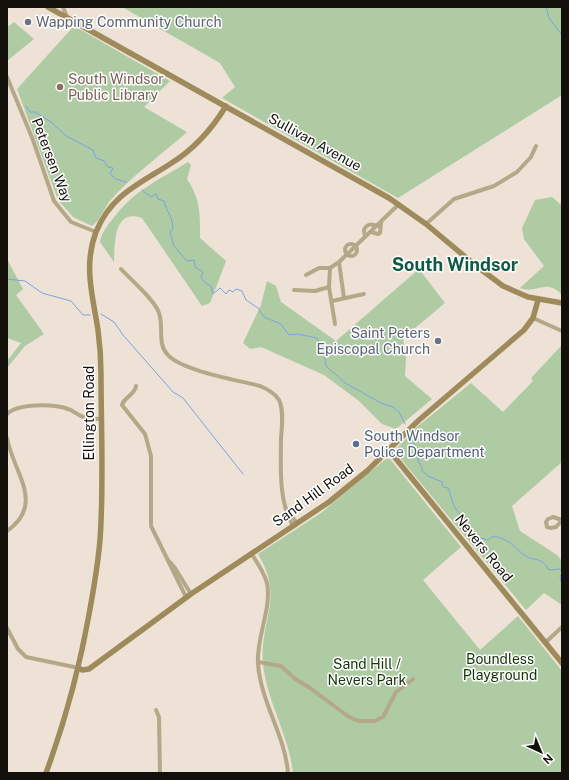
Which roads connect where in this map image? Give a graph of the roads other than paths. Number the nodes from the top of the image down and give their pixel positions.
1 (48, 7) edge
2 (63, 7) edge
3 (67, 17) junction
4 (7, 77) edge
5 (226, 106) junction
6 (536, 146) dead end
7 (399, 204) junction
8 (379, 224) junction
9 (426, 224) junction
10 (96, 232) junction
11 (370, 232) junction
12 (366, 237) junction
13 (356, 246) junction
14 (346, 255) junction
15 (339, 262) junction
16 (330, 268) junction
17 (121, 269) dead end
18 (306, 275) dead end
19 (329, 288) junction
20 (294, 290) dead end
21 (364, 294) dead end
22 (344, 298) junction
23 (538, 300) junction
24 (332, 301) junction
25 (562, 303) edge
26 (533, 318) junction
27 (335, 324) dead end
28 (562, 330) edge
29 (136, 386) dead end
30 (7, 407) edge
31 (8, 413) edge
32 (100, 419) junction
33 (7, 438) edge
34 (388, 449) junction
35 (295, 524) junction
36 (7, 531) edge
37 (251, 553) junction
38 (189, 595) junction
39 (562, 627) edge
40 (7, 628) edge
41 (546, 642) junction
42 (258, 662) junction
43 (562, 663) edge
44 (79, 668) junction
45 (413, 679) dead end
46 (156, 710) dead end
47 (46, 773) edge
48 (160, 773) edge
49 (288, 773) edge

1 - 3 main road, Sullivan Avenue
2 - 3 street
3 - 5 main road, Sullivan Avenue
4 - 10 street, Petersen Way
5 - 7 main road, Sullivan Avenue
5 - 10 main road, Ellington Road
6 - 9 street
7 - 8 street
7 - 9 main road, Sullivan Avenue
8 - 11 street
8 - 11 street
8 - 12 street
9 - 23 main road, Sullivan Avenue
10 - 32 main road, Ellington Road
11 - 12 street
12 - 13 street
13 - 14 street
13 - 14 street
13 - 14 street
14 - 15 street
15 - 16 street
15 - 22 street
16 - 18 street
16 - 19 street
17 - 35 street
19 - 20 street
19 - 24 street
21 - 22 street
22 - 24 street
23 - 25 main road, Sullivan Avenue
23 - 26 main road, Sand Hill Road
24 - 27 street
26 - 28 street
26 - 34 main road, Sand Hill Road
29 - 38 street
30 - 31 street
31 - 32 street
32 - 44 main road, Ellington Road
33 - 36 street
34 - 35 main road, Sand Hill Road
34 - 41 main road, Nevers Road
35 - 37 main road, Sand Hill Road
37 - 38 main road, Sand Hill Road
37 - 42 street
38 - 44 main road, Sand Hill Road
39 - 41 street
40 - 44 street
41 - 43 main road, Nevers Road
42 - 45 street
42 - 49 street
44 - 47 main road, Ellington Road
46 - 48 street

